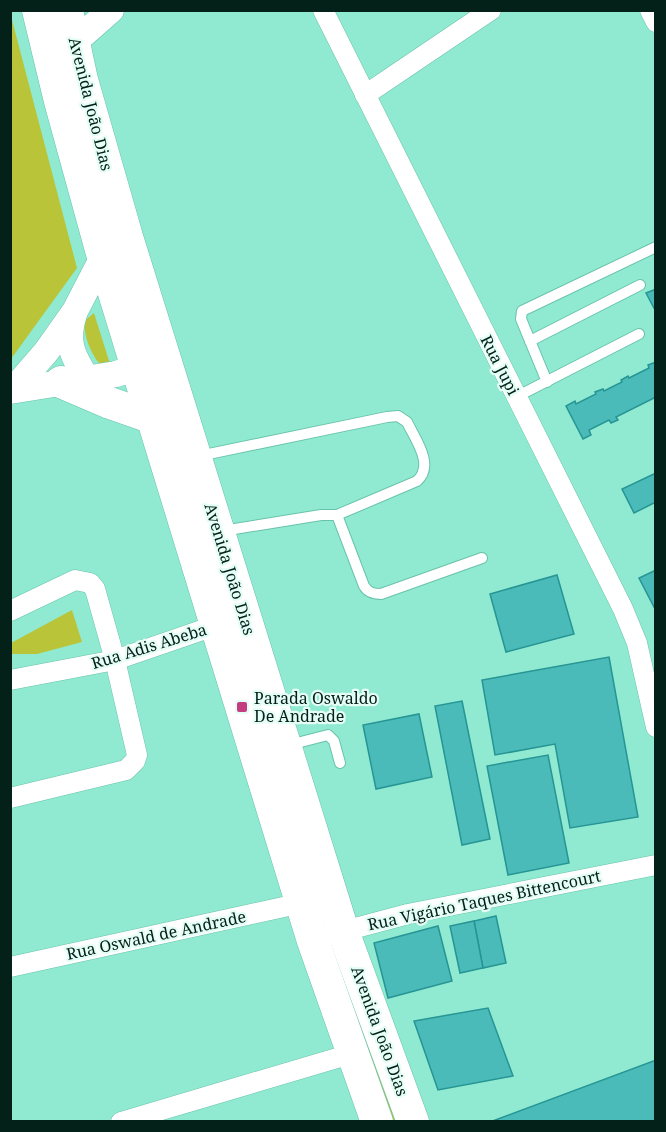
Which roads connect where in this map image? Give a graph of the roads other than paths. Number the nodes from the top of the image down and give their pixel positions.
1 (38, 10) edge
2 (67, 10) edge
3 (111, 10) edge
4 (323, 10) edge
5 (491, 10) edge
6 (650, 10) edge
7 (656, 22) edge
8 (75, 43) junction
9 (51, 62) junction
10 (364, 95) junction
11 (656, 247) edge
12 (103, 257) junction
13 (640, 285) dead end
14 (75, 311) junction
15 (639, 334) dead end
16 (530, 341) junction
17 (151, 363) junction
18 (74, 380) junction
19 (547, 382) junction
20 (12, 390) edge
21 (516, 397) junction
22 (153, 418) junction
23 (195, 457) junction
24 (337, 515) junction
25 (219, 531) junction
26 (482, 558) dead end
27 (10, 611) edge
28 (216, 625) junction
29 (115, 660) junction
30 (10, 680) edge
31 (656, 727) edge
32 (285, 746) junction
33 (340, 763) dead end
34 (10, 798) edge
35 (656, 865) edge
36 (302, 903) junction
37 (343, 931) junction
38 (314, 941) junction
39 (10, 967) edge
40 (354, 1053) junction
41 (121, 1122) edge
42 (376, 1122) edge
43 (413, 1122) edge

1 - 9 main road, Avenida João Dias
2 - 8 main road, Avenida João Dias
3 - 8 street
4 - 10 street, Rua Jupi
5 - 10 street
6 - 7 street
8 - 9 street
8 - 17 main road, Avenida João Dias
9 - 12 main road, Avenida João Dias
10 - 21 street, Rua Jupi
11 - 16 lane
12 - 14 street
12 - 17 main road, Avenida João Dias
13 - 16 lane
14 - 18 street
14 - 20 street
15 - 19 lane
16 - 19 lane
17 - 18 street
17 - 22 main road, Avenida João Dias
17 - 23 main road, Avenida João Dias
18 - 20 street
18 - 22 main road
19 - 21 lane
21 - 31 street, Rua Jupi
22 - 28 main road, Avenida João Dias
23 - 24 lane
23 - 25 main road, Avenida João Dias
24 - 25 lane
24 - 26 lane
25 - 32 main road, Avenida João Dias
27 - 29 street
28 - 29 street, Rua Adis Abeba
28 - 36 main road, Avenida João Dias
29 - 30 street, Rua Adis Abeba
29 - 34 street
32 - 33 lane
32 - 37 main road, Avenida João Dias
35 - 37 street, Rua Vigário Taques Bittencourt
36 - 38 main road, Avenida João Dias
36 - 39 street, Rua Oswald de Andrade
37 - 38 street, Rua Vigário Taques Bittencourt
37 - 43 main road, Avenida João Dias
38 - 40 main road, Avenida João Dias
40 - 41 street
40 - 42 main road, Avenida João Dias

